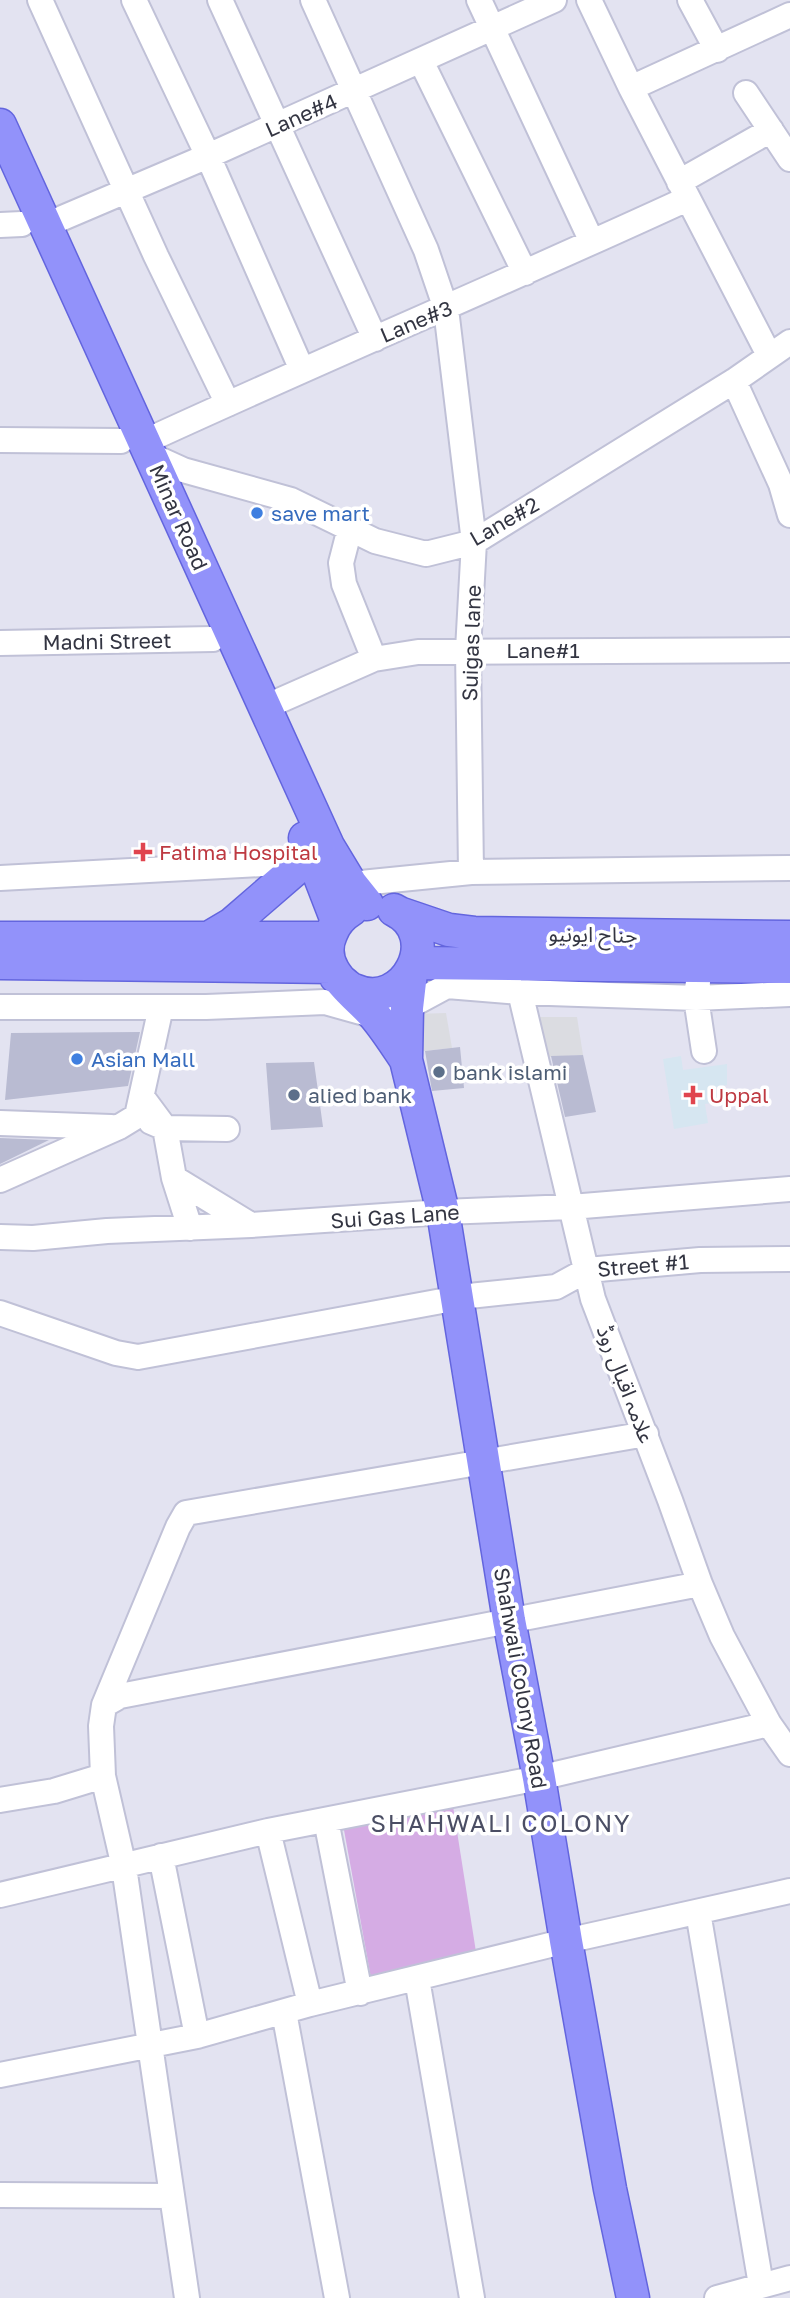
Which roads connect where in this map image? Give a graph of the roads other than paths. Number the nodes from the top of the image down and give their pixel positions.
1 (40, 0) edge
2 (134, 0) edge
3 (220, 0) edge
4 (313, 0) edge
5 (479, 0) edge
6 (554, 0) edge
7 (589, 0) edge
8 (690, 0) edge
9 (790, 15) edge
10 (492, 28) junction
11 (717, 50) junction
12 (421, 61) junction
13 (631, 88) junction
14 (354, 91) junction
15 (746, 93) dead end
16 (0, 125) edge
17 (277, 125) junction
18 (771, 130) junction
19 (208, 156) junction
20 (790, 159) edge
21 (0, 176) edge
22 (127, 191) junction
23 (683, 191) junction
24 (23, 225) edge
25 (592, 242) junction
26 (525, 273) junction
27 (446, 309) junction
28 (375, 339) junction
29 (790, 342) edge
30 (769, 355) junction
31 (302, 370) junction
32 (734, 381) junction
33 (228, 404) junction
34 (0, 440) edge
35 (139, 446) junction
36 (790, 515) edge
37 (350, 528) junction
38 (474, 542) junction
39 (213, 639) junction
40 (0, 643) edge
41 (468, 650) junction
42 (790, 650) edge
43 (374, 659) junction
44 (265, 708) junction
45 (313, 854) junction
46 (790, 868) edge
47 (471, 873) junction
48 (0, 878) edge
49 (359, 894) junction
50 (399, 913) junction
51 (790, 937) edge
52 (0, 938) edge
53 (205, 940) junction
54 (333, 951) junction
55 (0, 963) edge
56 (790, 967) edge
57 (413, 968) junction
58 (698, 982) junction
59 (520, 992) junction
60 (790, 994) edge
61 (0, 1007) edge
62 (161, 1007) junction
63 (407, 1008) junction
64 (375, 1016) junction
65 (704, 1051) dead end
66 (406, 1060) junction
67 (133, 1113) junction
68 (0, 1124) edge
69 (165, 1128) junction
70 (227, 1129) dead end
71 (174, 1178) junction
72 (0, 1180) edge
73 (790, 1189) edge
74 (572, 1208) junction
75 (443, 1212) junction
76 (251, 1226) junction
77 (190, 1228) junction
78 (0, 1237) edge
79 (790, 1259) edge
80 (587, 1270) junction
81 (458, 1298) junction
82 (0, 1313) edge
83 (646, 1434) junction
84 (484, 1462) junction
85 (700, 1584) junction
86 (509, 1620) junction
87 (104, 1705) junction
88 (769, 1724) junction
89 (790, 1755) edge
90 (103, 1776) junction
91 (539, 1778) junction
92 (0, 1800) edge
93 (326, 1820) junction
94 (268, 1831) junction
95 (161, 1856) junction
96 (124, 1867) junction
97 (790, 1891) edge
98 (0, 1895) edge
99 (698, 1912) junction
100 (566, 1941) junction
101 (417, 1979) junction
102 (360, 1993) junction
103 (310, 2004) junction
104 (284, 2012) junction
105 (197, 2036) junction
106 (148, 2044) junction
107 (0, 2075) edge
108 (0, 2194) edge
109 (172, 2196) junction
110 (790, 2278) edge
111 (761, 2285) junction
112 (187, 2298) edge
113 (337, 2298) edge
114 (472, 2298) edge
115 (633, 2298) edge
116 (717, 2298) edge

1 - 22 street
2 - 19 street
3 - 17 street
4 - 14 street, Suigas lane
5 - 10 street
6 - 10 street, Lane#4
7 - 13 street
8 - 11 street
9 - 11 street
10 - 12 street, Lane#4
10 - 25 street
11 - 13 street
12 - 14 street, Lane#4
12 - 26 street
13 - 23 street
14 - 17 street, Lane#4
14 - 27 street, Suigas lane
15 - 18 street
16 - 24 main road, Minar Road
17 - 19 street, Lane#4
17 - 28 street
18 - 20 street
18 - 23 street, Lane#3
19 - 22 street, Lane#4
19 - 31 street
21 - 24 main road, Minar Road
22 - 24 street, Lane#4
22 - 33 street
23 - 25 street, Lane#3
23 - 30 street
24 - 35 main road, Minar Road
25 - 26 street, Lane#3
26 - 27 street, Lane#3
27 - 28 street, Lane#3
27 - 38 street, Suigas lane
28 - 31 street, Lane#3
29 - 30 street, Lane#2
30 - 32 street, Lane#2
31 - 33 street, Lane#3
32 - 36 street
32 - 38 street, Lane#2
33 - 35 street, Lane#3
34 - 35 street
35 - 37 street, Lane#2
35 - 39 main road, Minar Road
35 - 44 main road, Minar Road
37 - 38 street, Lane#2
37 - 43 street
38 - 41 street, Suigas lane
39 - 40 street, Madni Street
39 - 45 main road, Minar Road
41 - 42 street, Lane#1
41 - 43 street, Lane#1
41 - 47 street, Suigas lane
43 - 44 street, Lane#1
44 - 49 main road, Minar Road
45 - 48 street
45 - 53 main road
45 - 54 main road, Minar Road
46 - 47 street
47 - 49 street
49 - 50 main road, جناح ایونیو
49 - 54 main road
50 - 51 main road, جناح ایونیو
50 - 57 main road, Shahwali Colony Road
52 - 53 main road
53 - 54 main road
54 - 55 main road
54 - 57 main road
54 - 64 main road, Shahwali Colony Road
56 - 58 main road, جناح ایونیو
57 - 58 main road, جناح ایونیو
57 - 63 main road, Shahwali Colony Road
58 - 59 street
58 - 60 street
58 - 65 street
59 - 63 street
59 - 74 street, علامہ اقبال روڈ
61 - 62 street
62 - 64 street
62 - 67 street
63 - 64 street
63 - 66 main road, Shahwali Colony Road
64 - 66 main road, Shahwali Colony Road
66 - 75 main road, Shahwali Colony Road
67 - 68 street
67 - 69 street
67 - 72 street
69 - 70 street
69 - 71 street
71 - 76 street
71 - 77 street
73 - 74 street, Sui Gas Lane
74 - 75 street, Sui Gas Lane
74 - 80 street, علامہ اقبال روڈ
75 - 76 street, Sui Gas Lane
75 - 81 main road, Shahwali Colony Road
76 - 77 street, Sui Gas Lane
77 - 78 street, Sui Gas Lane
79 - 80 street, Street #1
80 - 81 street, Street #1
80 - 83 street, علامہ اقبال روڈ
81 - 82 street, Street #1
81 - 84 main road, Shahwali Colony Road
83 - 84 street
83 - 85 street, علامہ اقبال روڈ
84 - 86 main road, Shahwali Colony Road
84 - 87 street
85 - 86 street
85 - 88 street, علامہ اقبال روڈ
86 - 87 street
86 - 91 main road, Shahwali Colony Road
87 - 90 street
88 - 89 street, علامہ اقبال روڈ
88 - 91 street
90 - 92 street
90 - 96 street
91 - 93 street
91 - 100 main road, Shahwali Colony Road
93 - 94 street
93 - 102 street
94 - 95 street
94 - 103 street
95 - 96 street
95 - 105 street
96 - 98 street
96 - 106 street
97 - 99 street
99 - 100 street
99 - 111 street
100 - 101 street
100 - 115 main road, Shahwali Colony Road
101 - 102 street
101 - 114 street
102 - 103 street
103 - 104 street
104 - 105 street
104 - 113 street
105 - 106 street
106 - 107 street
106 - 109 street
108 - 109 street
109 - 112 street
110 - 111 street
111 - 116 street

